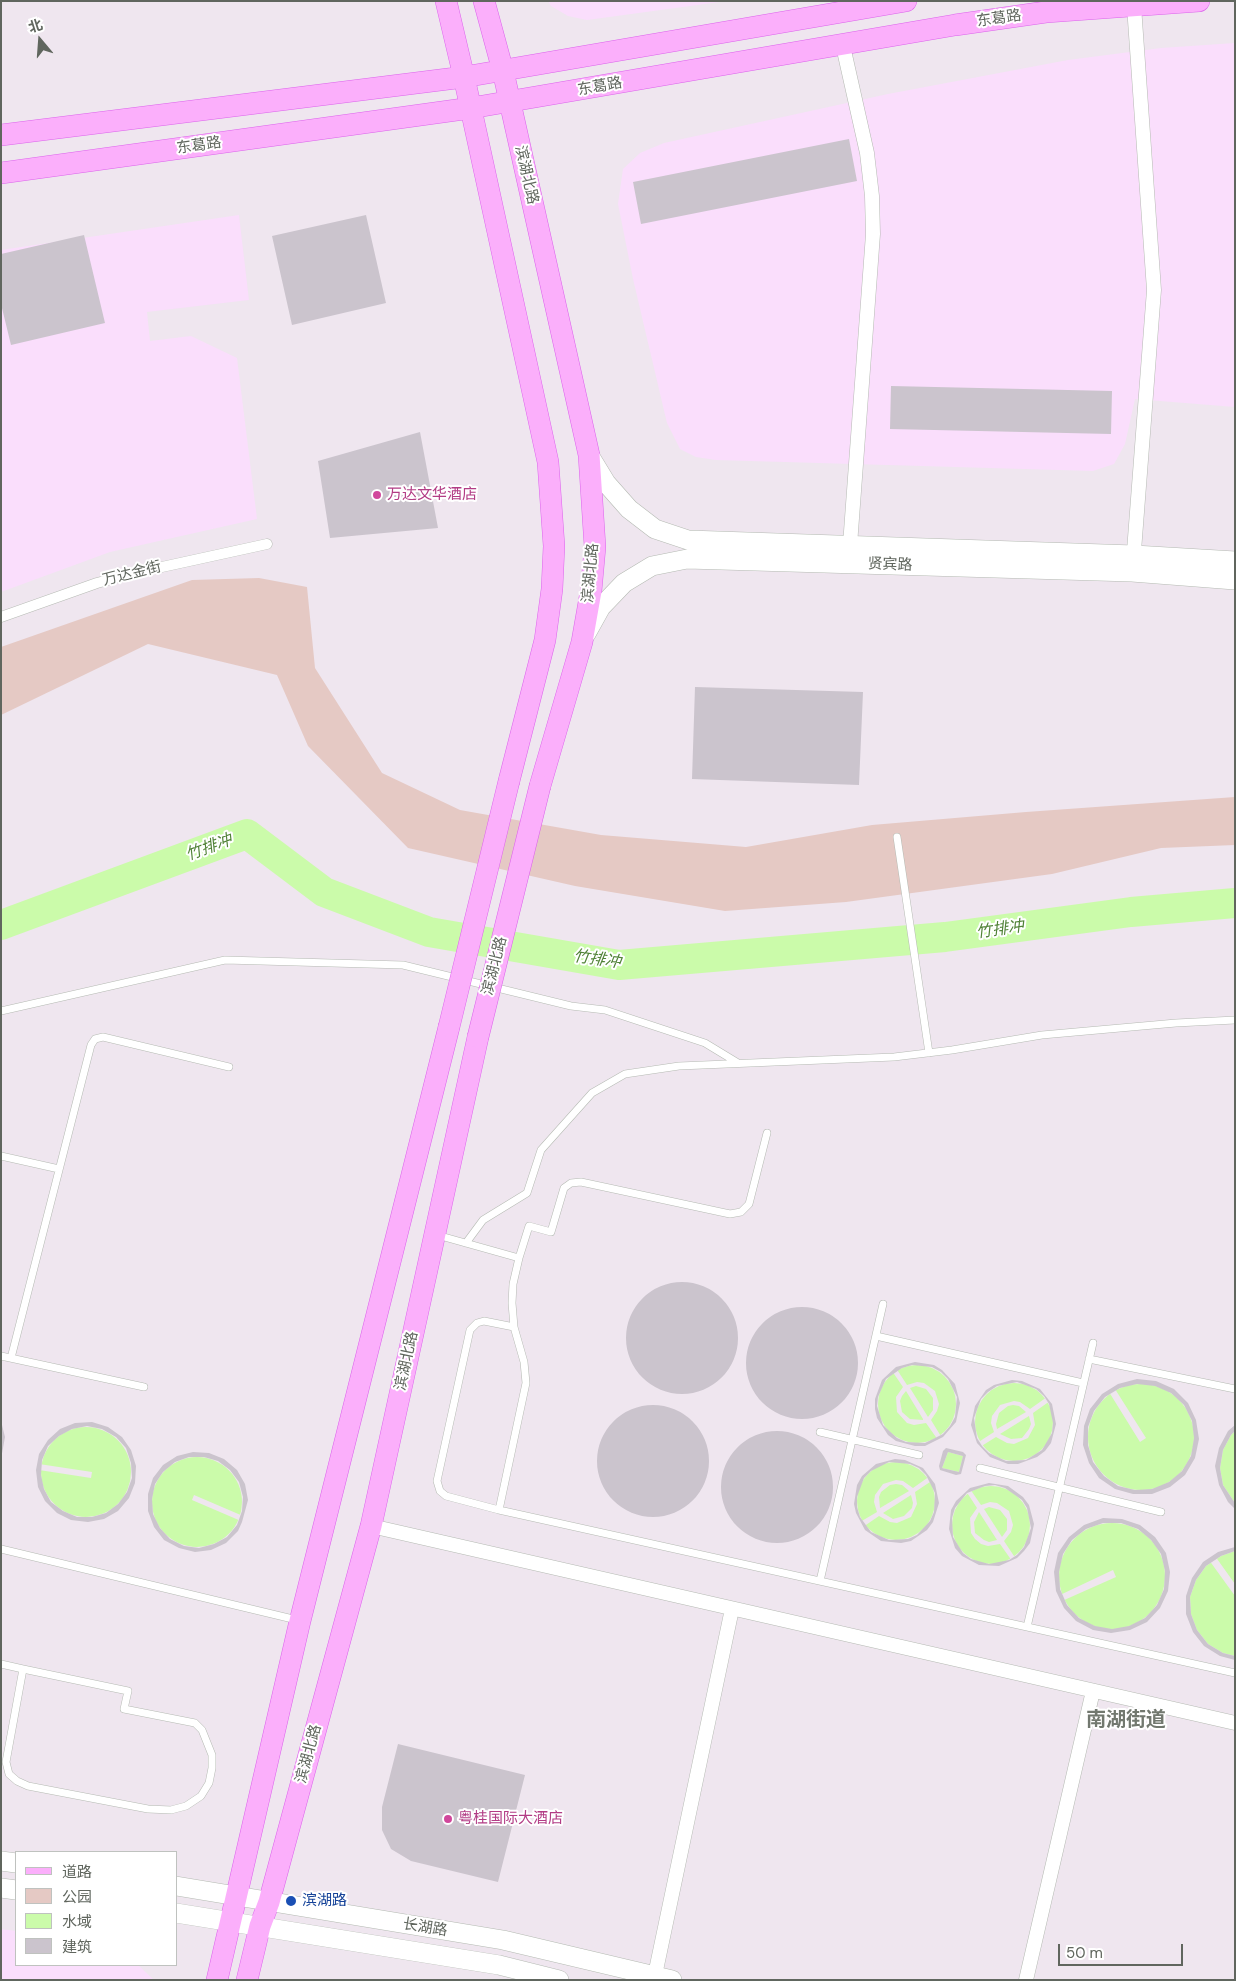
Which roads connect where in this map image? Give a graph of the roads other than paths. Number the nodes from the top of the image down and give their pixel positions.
1 (446, 1) edge
2 (484, 1) edge
3 (1199, 1) edge
4 (892, 2) edge
5 (1134, 6) junction
6 (843, 46) junction
7 (503, 71) junction
8 (464, 77) junction
9 (510, 102) junction
10 (471, 108) junction
11 (1, 135) edge
12 (1, 173) edge
13 (589, 454) junction
14 (267, 544) dead end
15 (850, 545) junction
16 (1235, 561) edge
17 (1133, 563) junction
18 (1235, 580) edge
19 (1, 617) edge
20 (582, 642) junction
21 (898, 836) dead end
22 (1, 1011) edge
23 (1235, 1020) edge
24 (929, 1053) junction
25 (738, 1064) junction
26 (229, 1068) dead end
27 (767, 1132) dead end
28 (1, 1156) edge
29 (59, 1169) junction
30 (434, 1235) junction
31 (466, 1243) junction
32 (519, 1258) junction
33 (884, 1304) dead end
34 (514, 1327) junction
35 (876, 1336) junction
36 (1092, 1343) dead end
37 (1, 1356) edge
38 (11, 1358) junction
39 (1089, 1359) junction
40 (1083, 1383) junction
41 (144, 1387) dead end
42 (1235, 1389) edge
43 (820, 1432) dead end
44 (852, 1439) junction
45 (919, 1455) dead end
46 (980, 1468) dead end
47 (1059, 1487) junction
48 (499, 1510) junction
49 (1161, 1512) dead end
50 (371, 1526) junction
51 (1, 1548) edge
52 (820, 1581) junction
53 (732, 1609) junction
54 (300, 1621) junction
55 (1027, 1627) junction
56 (1, 1664) edge
57 (23, 1669) junction
58 (1235, 1673) edge
59 (1093, 1691) junction
60 (1235, 1723) edge
61 (1, 1861) edge
62 (15, 1863) edge
63 (178, 1886) edge
64 (1, 1888) edge
65 (15, 1890) edge
66 (236, 1895) junction
67 (269, 1902) junction
68 (178, 1913) edge
69 (231, 1921) junction
70 (260, 1926) junction
71 (531, 1976) edge
72 (664, 1978) edge
73 (217, 1980) edge
74 (247, 1980) edge
75 (559, 1980) edge
76 (1026, 1980) edge

1 - 8 main road, 滨湖北路
2 - 7 main road, 滨湖北路
3 - 5 main road, 东葛路
4 - 7 main road
5 - 6 main road, 东葛路
5 - 17 street
6 - 9 main road, 东葛路
6 - 15 street
7 - 8 main road
7 - 9 main road, 滨湖北路
8 - 10 main road, 滨湖北路
8 - 11 main road
9 - 10 main road, 东葛路
9 - 13 main road, 滨湖北路
10 - 12 main road, 东葛路
10 - 54 main road, 滨湖北路, bridge
13 - 15 main road, 贤宾路
13 - 20 main road, 滨湖北路
14 - 19 street, 万达金街
15 - 17 main road, 贤宾路
16 - 17 main road, 贤宾路
17 - 18 main road, 贤宾路
17 - 20 main road, 贤宾路
20 - 30 main road, 滨湖北路, bridge
21 - 24 lane
22 - 25 lane
23 - 24 lane
24 - 25 lane
25 - 31 lane
26 - 29 lane
27 - 32 lane
28 - 29 lane
29 - 38 lane
30 - 31 lane
30 - 50 main road, 滨湖北路
31 - 32 lane
32 - 34 lane
33 - 35 lane
34 - 48 lane
34 - 48 lane
35 - 40 lane
35 - 44 lane
36 - 39 lane
37 - 38 lane
38 - 41 lane
39 - 40 lane
39 - 42 lane
40 - 47 lane
43 - 44 lane
44 - 45 lane
44 - 52 lane
46 - 47 lane
47 - 49 lane
47 - 55 lane
48 - 52 lane
50 - 53 street
50 - 67 main road, 滨湖北路
51 - 54 lane
52 - 55 lane
53 - 59 street
53 - 72 street
54 - 66 main road, 滨湖北路
55 - 58 lane
56 - 57 lane
57 - 57 lane
59 - 60 street
59 - 76 street
61 - 62 main road
63 - 66 main road, 长湖路
64 - 65 main road
66 - 67 main road, 长湖路
66 - 69 main road, 滨湖北路
67 - 70 main road, 滨湖北路
67 - 72 main road, 长湖路
68 - 69 main road, 长湖路
69 - 70 main road, 长湖路
69 - 73 main road
70 - 71 main road, 长湖路
70 - 74 main road
71 - 75 main road, 长湖路

